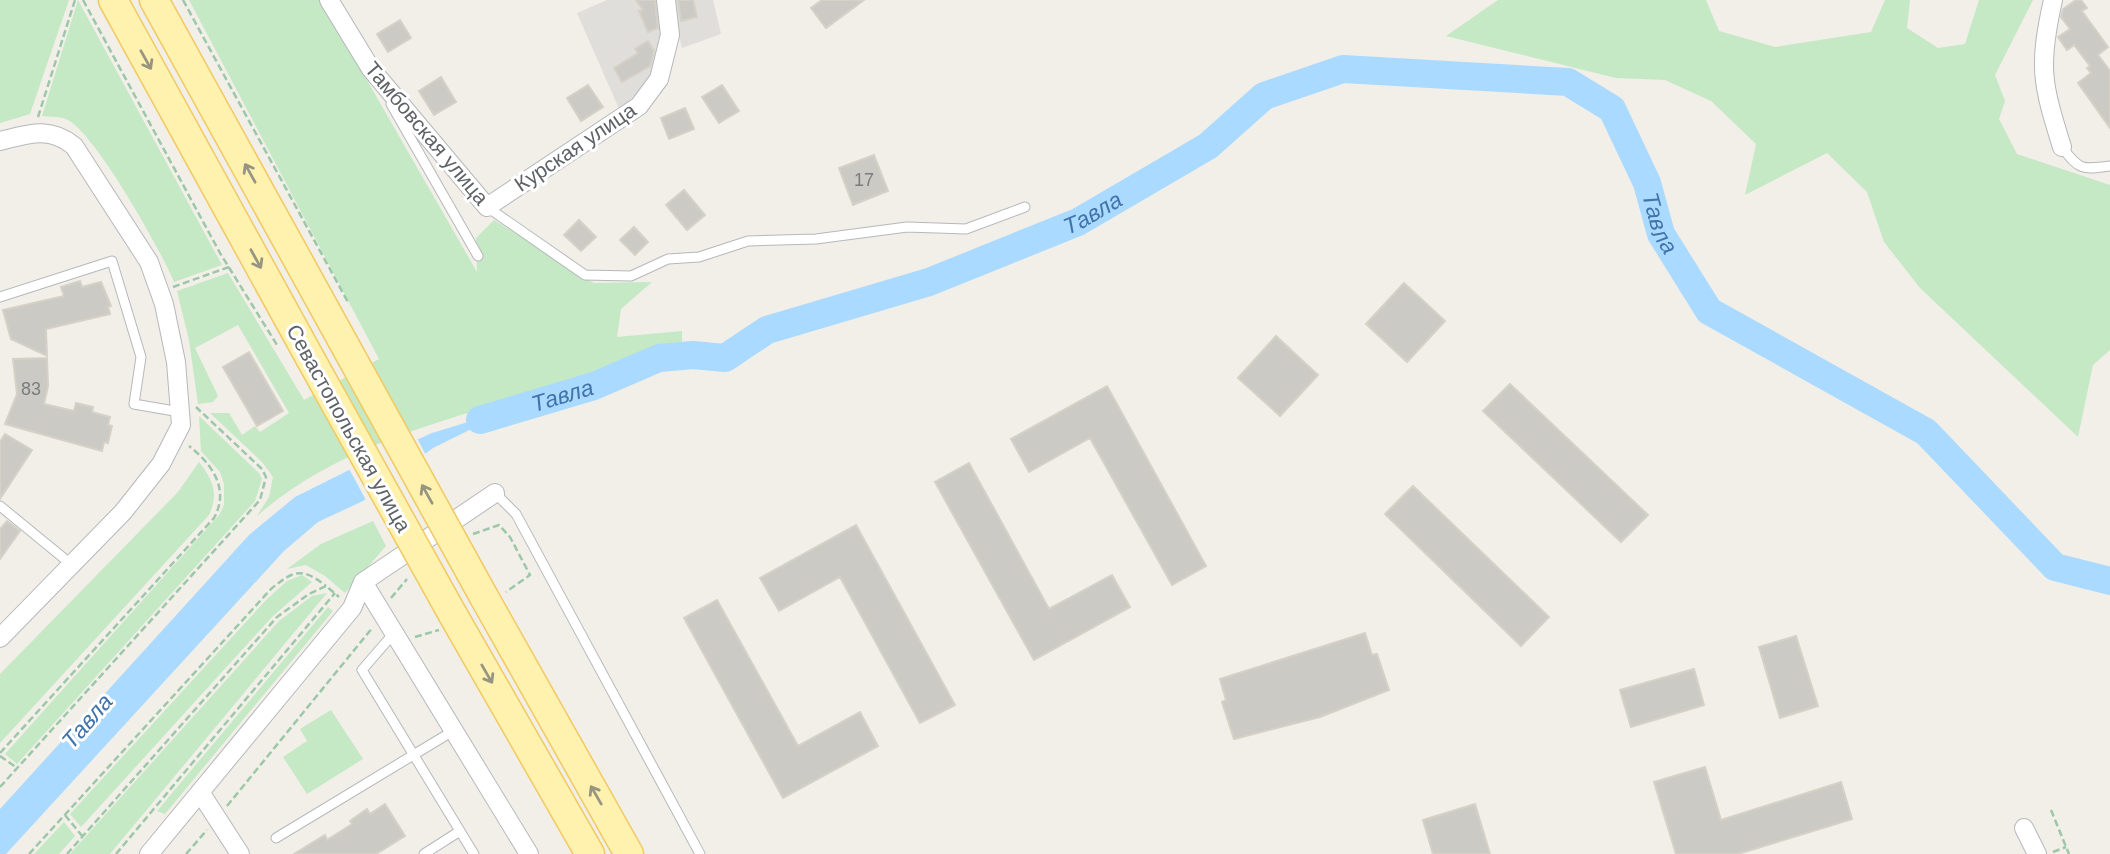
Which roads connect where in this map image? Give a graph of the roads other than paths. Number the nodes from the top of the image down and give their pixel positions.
1 (113, 0) edge
2 (154, 0) edge
3 (329, 0) edge
4 (666, 0) edge
5 (2053, 0) edge
6 (372, 69) junction
7 (0, 141) edge
8 (2062, 147) joint
9 (2110, 166) edge
10 (487, 207) junction
11 (1025, 207) dead end
12 (478, 256) dead end
13 (0, 297) edge
14 (181, 412) junction
15 (495, 493) joint
16 (0, 506) edge
17 (72, 565) junction
18 (363, 582) junction
19 (401, 636) junction
20 (0, 638) edge
21 (453, 731) junction
22 (414, 754) junction
23 (200, 792) junction
24 (2024, 828) dead end
25 (460, 831) junction
26 (276, 838) dead end
27 (149, 854) edge
28 (240, 854) edge
29 (424, 854) edge
30 (474, 854) edge
31 (529, 854) edge
32 (590, 854) edge
33 (629, 854) edge
34 (700, 854) edge
35 (2037, 854) edge

1 -> 32 main road, Севастопольская улица, bridge
33 -> 2 main road, Севастопольская улица, bridge
3 - 6 street, Тамбовская улица
4 - 10 street, Курская улица
5 - 8 street
6 - 10 street, Тамбовская улица
6 - 12 lane
7 - 14 street
8 - 9 lane
10 - 11 lane, Тамбовская улица
13 - 14 lane
14 - 17 street
15 - 18 street
15 - 34 lane
16 - 17 lane
17 - 20 street
18 - 19 street
18 - 23 street
19 - 21 street
19 - 22 lane
21 - 22 lane
21 - 31 street
22 - 25 lane
22 - 26 lane
23 - 27 street
23 - 28 street
24 - 35 street
25 - 29 lane
25 - 30 lane

